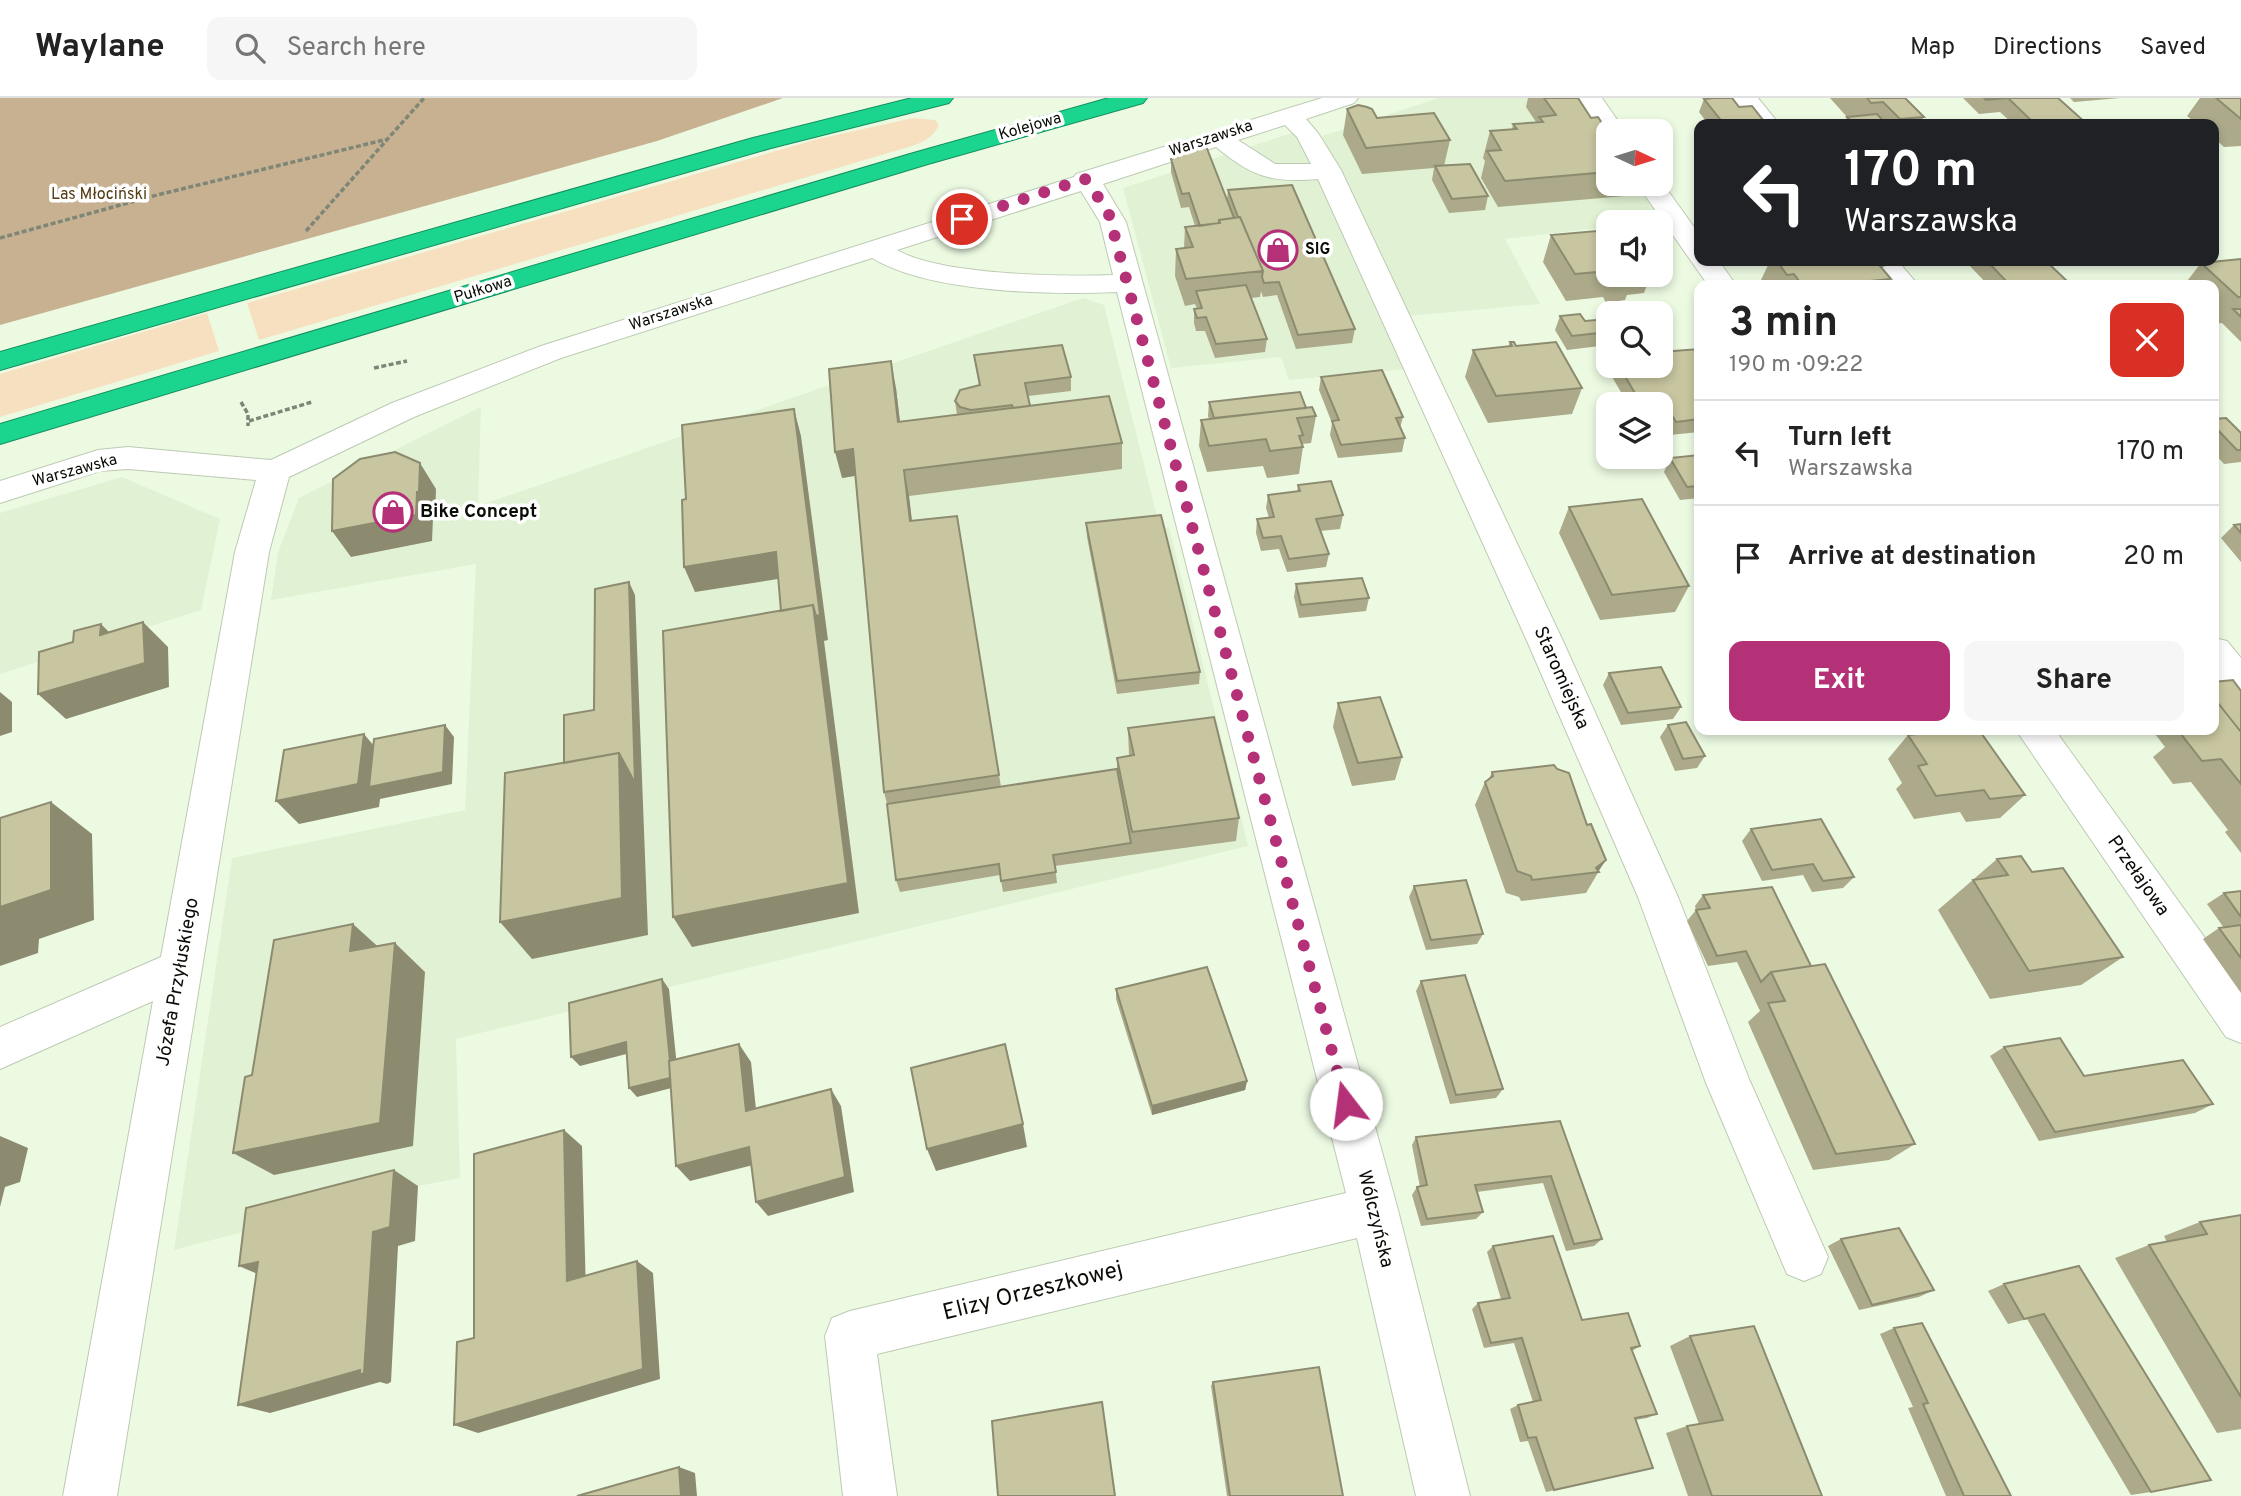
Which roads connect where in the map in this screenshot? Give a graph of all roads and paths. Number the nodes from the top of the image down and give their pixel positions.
1 (424, 98) edge
2 (1135, 98) edge
3 (1346, 98) edge
4 (1590, 98) edge
5 (1745, 98) edge
6 (930, 101) edge
7 (1288, 115) junction
8 (1605, 119) edge
9 (1763, 119) edge
10 (1219, 137) junction
11 (388, 139) junction
12 (966, 145) joint
13 (1328, 170) junction
14 (1085, 179) junction
15 (1659, 196) edge
16 (0, 237) edge
17 (300, 238) dead end
18 (1694, 246) edge
19 (874, 248) junction
20 (1887, 266) edge
21 (1900, 280) edge
22 (1128, 283) junction
23 (0, 361) edge
24 (0, 434) edge
25 (275, 471) junction
26 (0, 492) edge
27 (2219, 657) edge
28 (2241, 683) edge
29 (2038, 735) edge
30 (181, 969) junction
31 (2241, 1023) edge
32 (0, 1048) edge
33 (1374, 1210) junction
34 (1804, 1257) dead end
35 (90, 1496) edge
36 (870, 1496) edge
37 (1443, 1496) edge

1 - 11 path
2 - 12 highway, Kolejowa
3 - 7 street, Warszawska
4 - 8 street
5 - 9 street
6 - 23 highway
7 - 10 street, Warszawska
7 - 13 street, Staromiejska
10 - 13 street
10 - 14 street, Warszawska
11 - 16 path
11 - 17 path
12 - 24 highway, Pułkowa
13 - 34 street, Staromiejska
14 - 19 street, Warszawska
14 - 22 street, Wólczyńska
15 - 18 street
19 - 22 street
19 - 25 street, Warszawska
20 - 21 street
22 - 33 street, Wólczyńska
25 - 26 street, Warszawska
25 - 30 street, Józefa Przyłuskiego
27 - 28 street
29 - 31 street, Przełajowa
30 - 32 street
30 - 35 street, Józefa Przyłuskiego
33 - 36 street, Elizy Orzeszkowej
33 - 37 street, Wólczyńska

